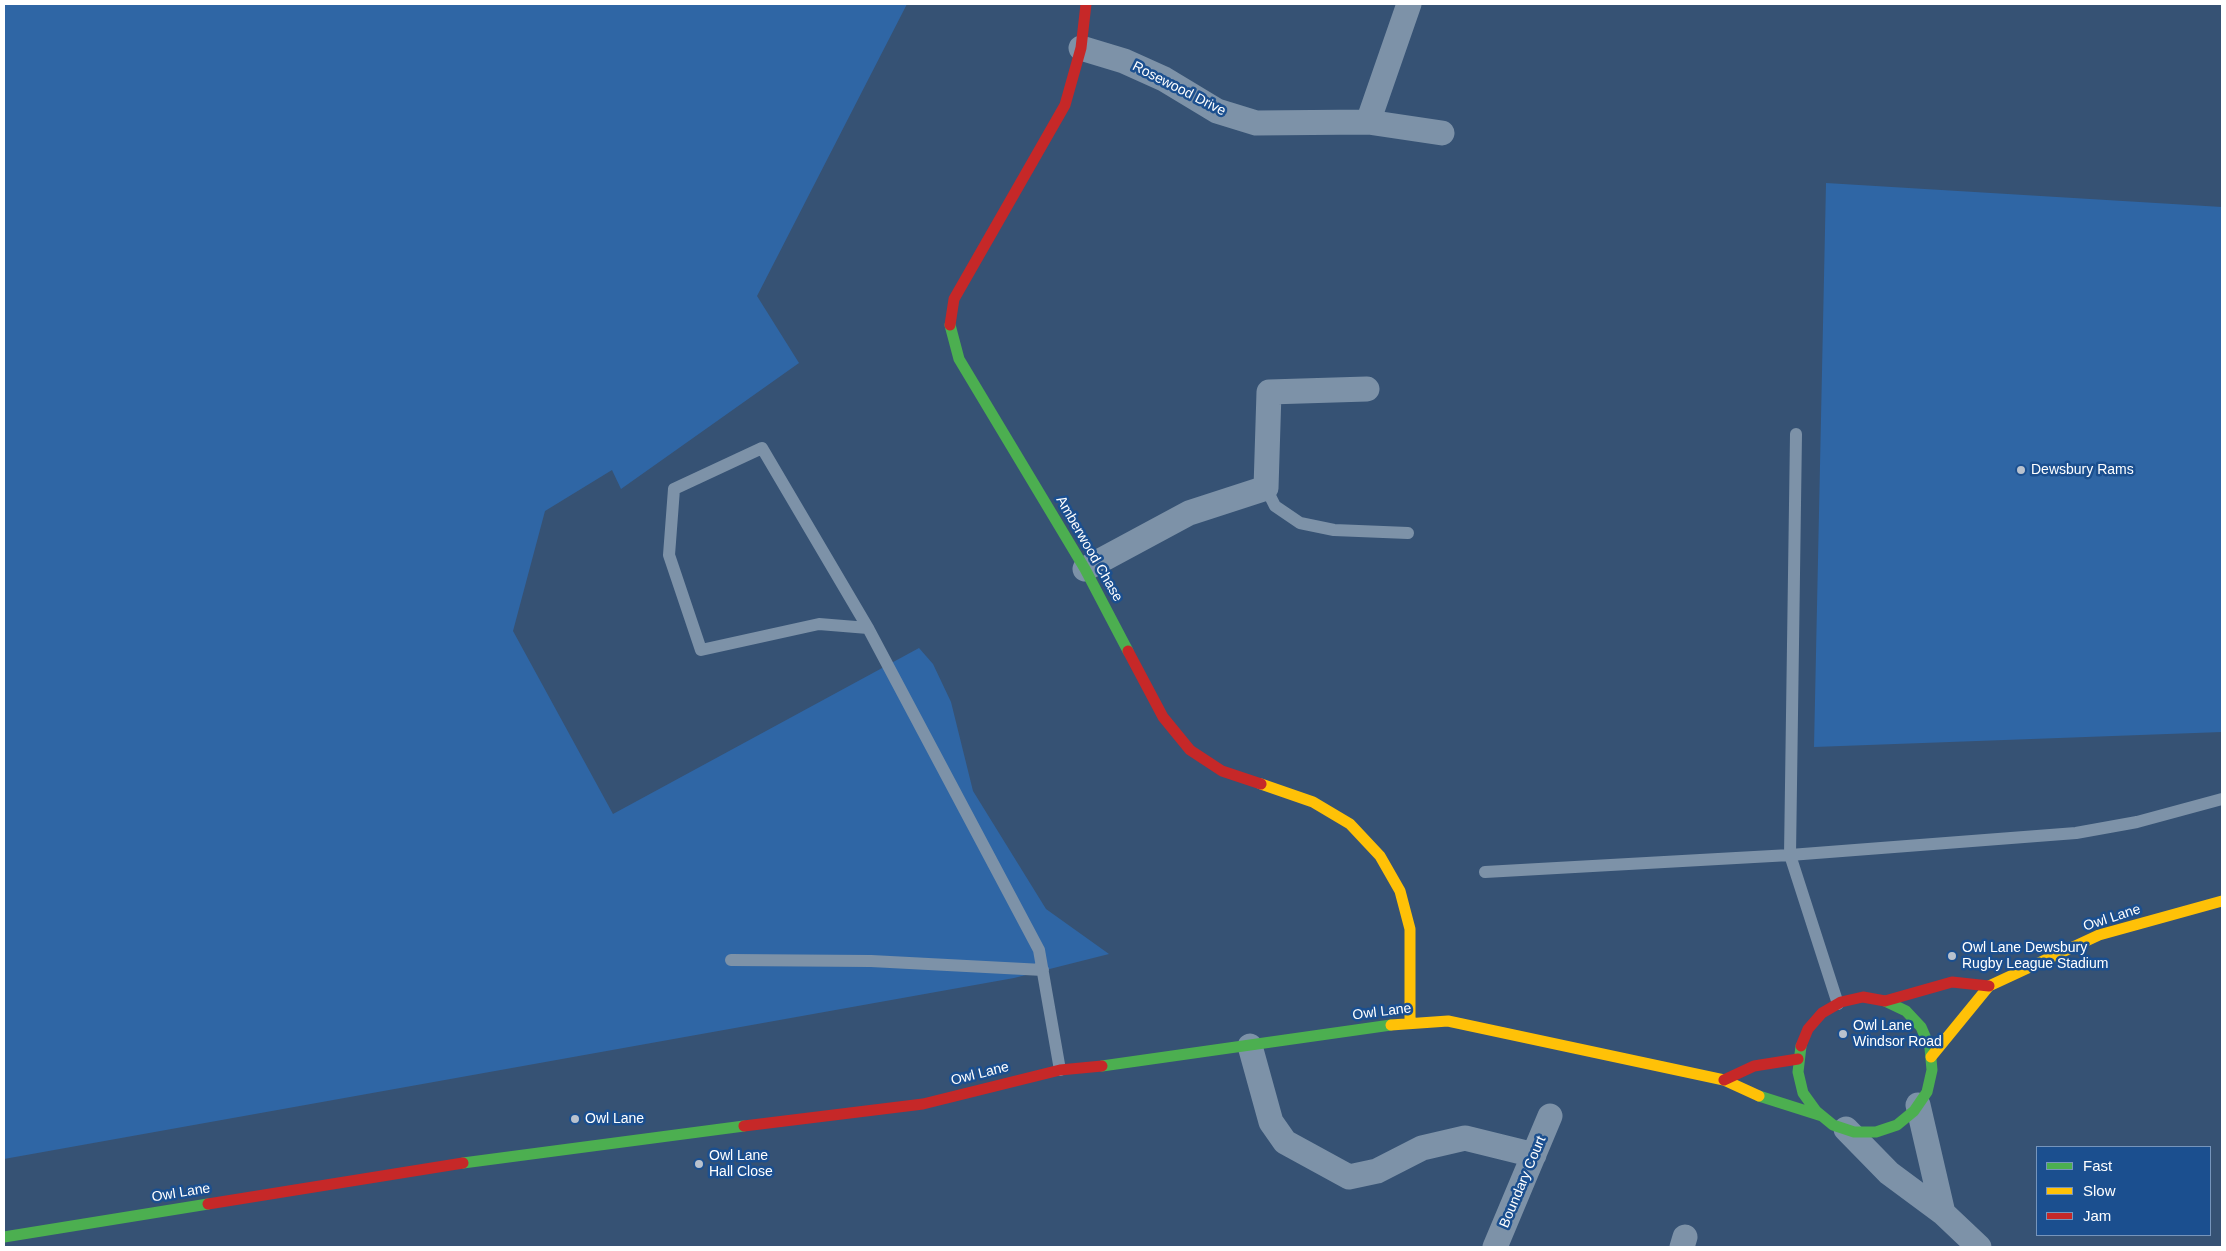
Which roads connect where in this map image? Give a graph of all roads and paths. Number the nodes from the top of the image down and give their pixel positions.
1 (1086, 4) edge
2 (1409, 4) edge
3 (1081, 48) junction
4 (1368, 122) junction
5 (1442, 133) dead end
6 (1367, 389) dead end
7 (1796, 434) dead end
8 (1266, 488) junction
9 (1408, 533) dead end
10 (1085, 569) junction
11 (868, 628) junction
12 (2222, 799) edge
13 (1790, 855) junction
14 (1485, 872) dead end
15 (2222, 901) edge
16 (731, 960) dead end
17 (1043, 970) junction
18 (1988, 986) junction
19 (1885, 1001) junction
20 (1838, 1004) junction
21 (1410, 1022) junction
22 (1250, 1046) junction
23 (1931, 1057) junction
24 (1798, 1059) junction
25 (1060, 1070) junction
26 (1724, 1080) junction
27 (1918, 1104) junction
28 (1550, 1116) dead end
29 (1822, 1116) junction
30 (1846, 1129) junction
31 (1534, 1155) junction
32 (1943, 1213) junction
33 (4, 1237) edge
34 (1495, 1247) edge
35 (1979, 1247) edge

1 - 3 main road, Amberwood Chase
2 - 4 street
3 - 4 street, Rosewood Drive
3 - 10 main road, Amberwood Chase
4 - 5 street, Rosewood Drive
6 - 8 street
7 - 13 lane
8 - 9 lane
8 - 10 street
10 - 21 main road, Amberwood Chase
11 - 11 lane
11 - 17 lane
12 - 13 lane
13 - 14 lane
13 - 20 lane
15 - 18 main road, Owl Lane
16 - 17 lane
17 - 25 lane
18 - 19 main road, Owl Lane
18 - 23 main road, Owl Lane
19 - 20 main road, Owl Lane
19 - 23 main road, Owl Lane
20 - 24 main road, Owl Lane
21 - 22 main road, Owl Lane
21 - 26 main road, Owl Lane
22 - 25 main road, Owl Lane
22 - 31 street
23 - 27 main road, Owl Lane
24 - 26 main road
24 - 29 main road, Owl Lane
25 - 33 main road, Owl Lane
26 - 29 main road, Owl Lane
27 - 30 main road, Owl Lane
27 - 32 street
28 - 31 street, Boundary Court
29 - 30 main road, Owl Lane
30 - 32 street
31 - 34 street, Boundary Court
32 - 35 street

